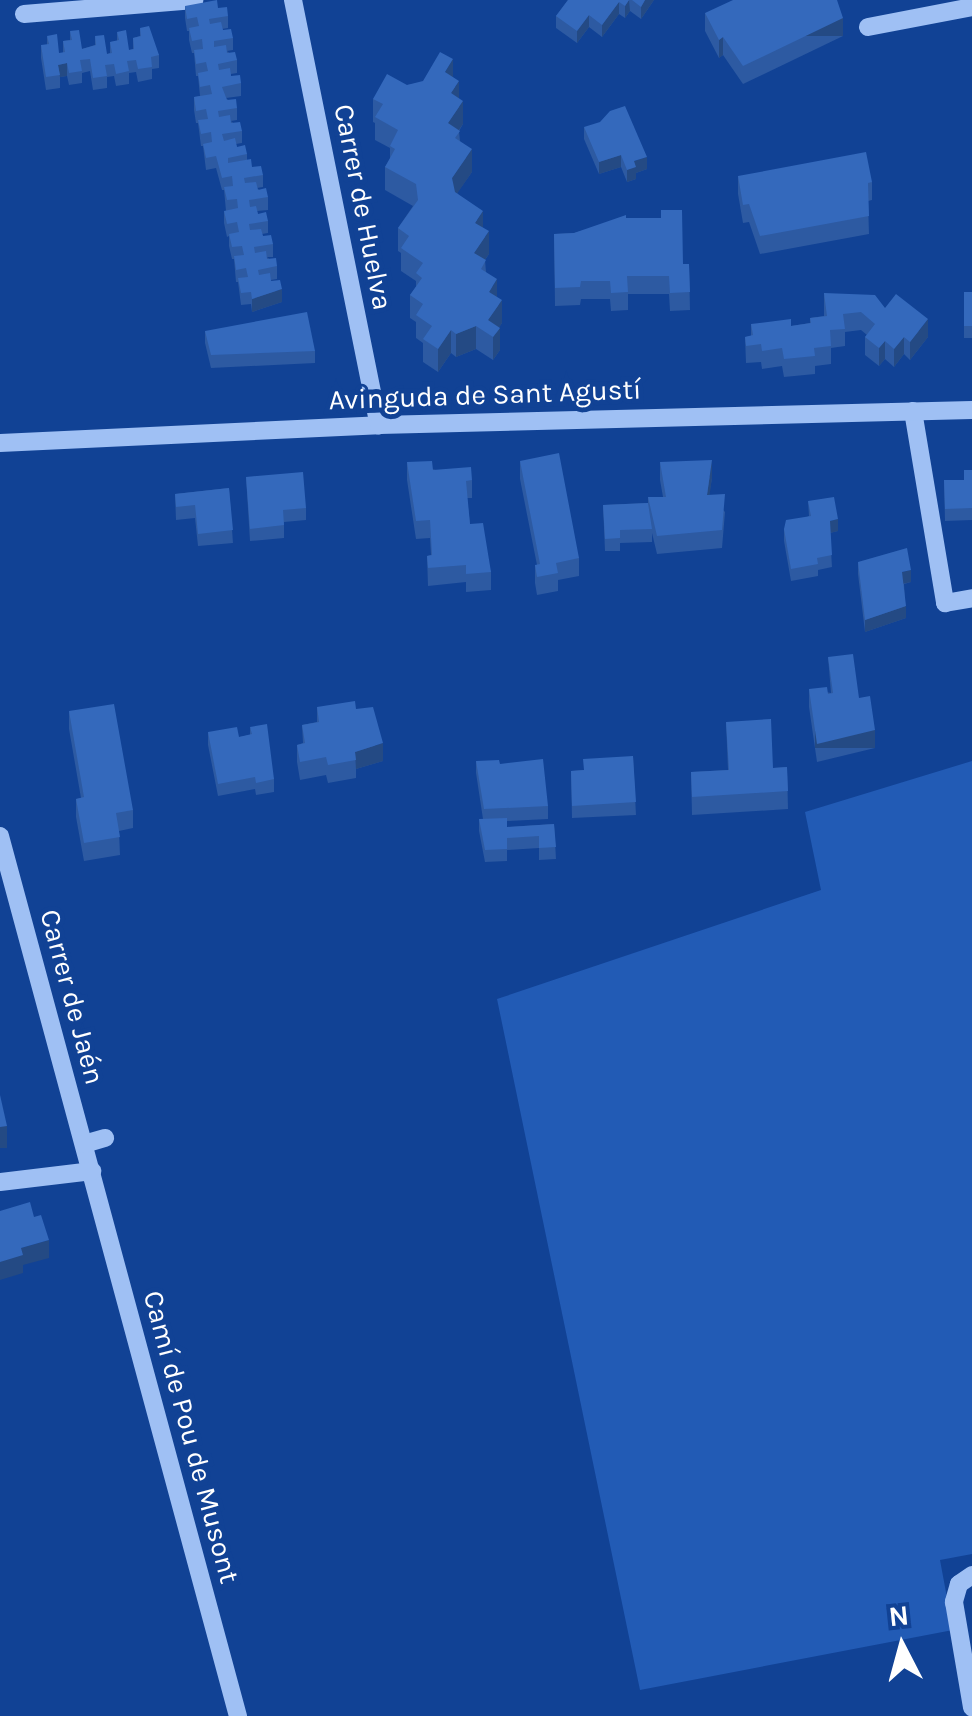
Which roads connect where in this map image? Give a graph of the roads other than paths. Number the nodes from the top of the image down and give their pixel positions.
1 (194, 0) edge
2 (293, 0) edge
3 (972, 8) edge
4 (24, 14) dead end
5 (868, 26) dead end
6 (972, 410) edge
7 (914, 411) junction
8 (378, 425) junction
9 (0, 443) edge
10 (972, 598) edge
11 (0, 836) edge
12 (105, 1138) dead end
13 (84, 1144) junction
14 (92, 1172) junction
15 (0, 1182) edge
16 (972, 1574) edge
17 (972, 1707) edge
18 (238, 1716) edge

1 - 4 street
2 - 8 street, Carrer de Huelva
3 - 5 street
6 - 7 street, Avinguda de Sant Agustí
7 - 8 street, Avinguda de Sant Agustí
7 - 10 street
8 - 9 street, Avinguda de Sant Agustí
11 - 13 street, Carrer de Jaén
12 - 13 street
13 - 14 street, Carrer de Jaén
14 - 15 street
14 - 18 street, Camí de Pou de Musont
16 - 17 street

